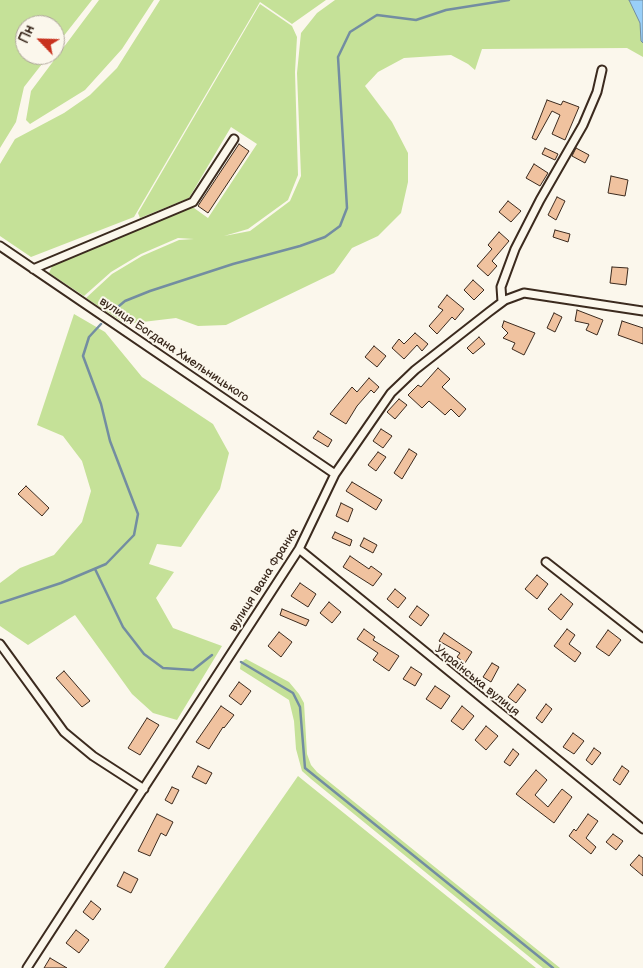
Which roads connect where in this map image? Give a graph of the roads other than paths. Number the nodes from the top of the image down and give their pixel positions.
1 (602, 70) dead end
2 (234, 139) dead end
3 (0, 246) edge
4 (33, 269) junction
5 (502, 302) junction
6 (643, 311) edge
7 (335, 474) junction
8 (299, 549) junction
9 (546, 562) dead end
10 (643, 638) edge
11 (0, 644) edge
12 (144, 789) junction
13 (643, 829) edge
14 (27, 968) edge

1 - 5 street
2 - 4 street
3 - 4 street, вулиця Богдана Хмельницького
4 - 7 street, вулиця Богдана Хмельницького
5 - 6 street, вулиця Івана Франка
5 - 7 street, вулиця Івана Франка
7 - 8 street, вулиця Івана Франка
8 - 12 street, вулиця Івана Франка
8 - 13 street, Українська вулиця
9 - 10 street
11 - 12 street
12 - 14 street, вулиця Івана Франка

